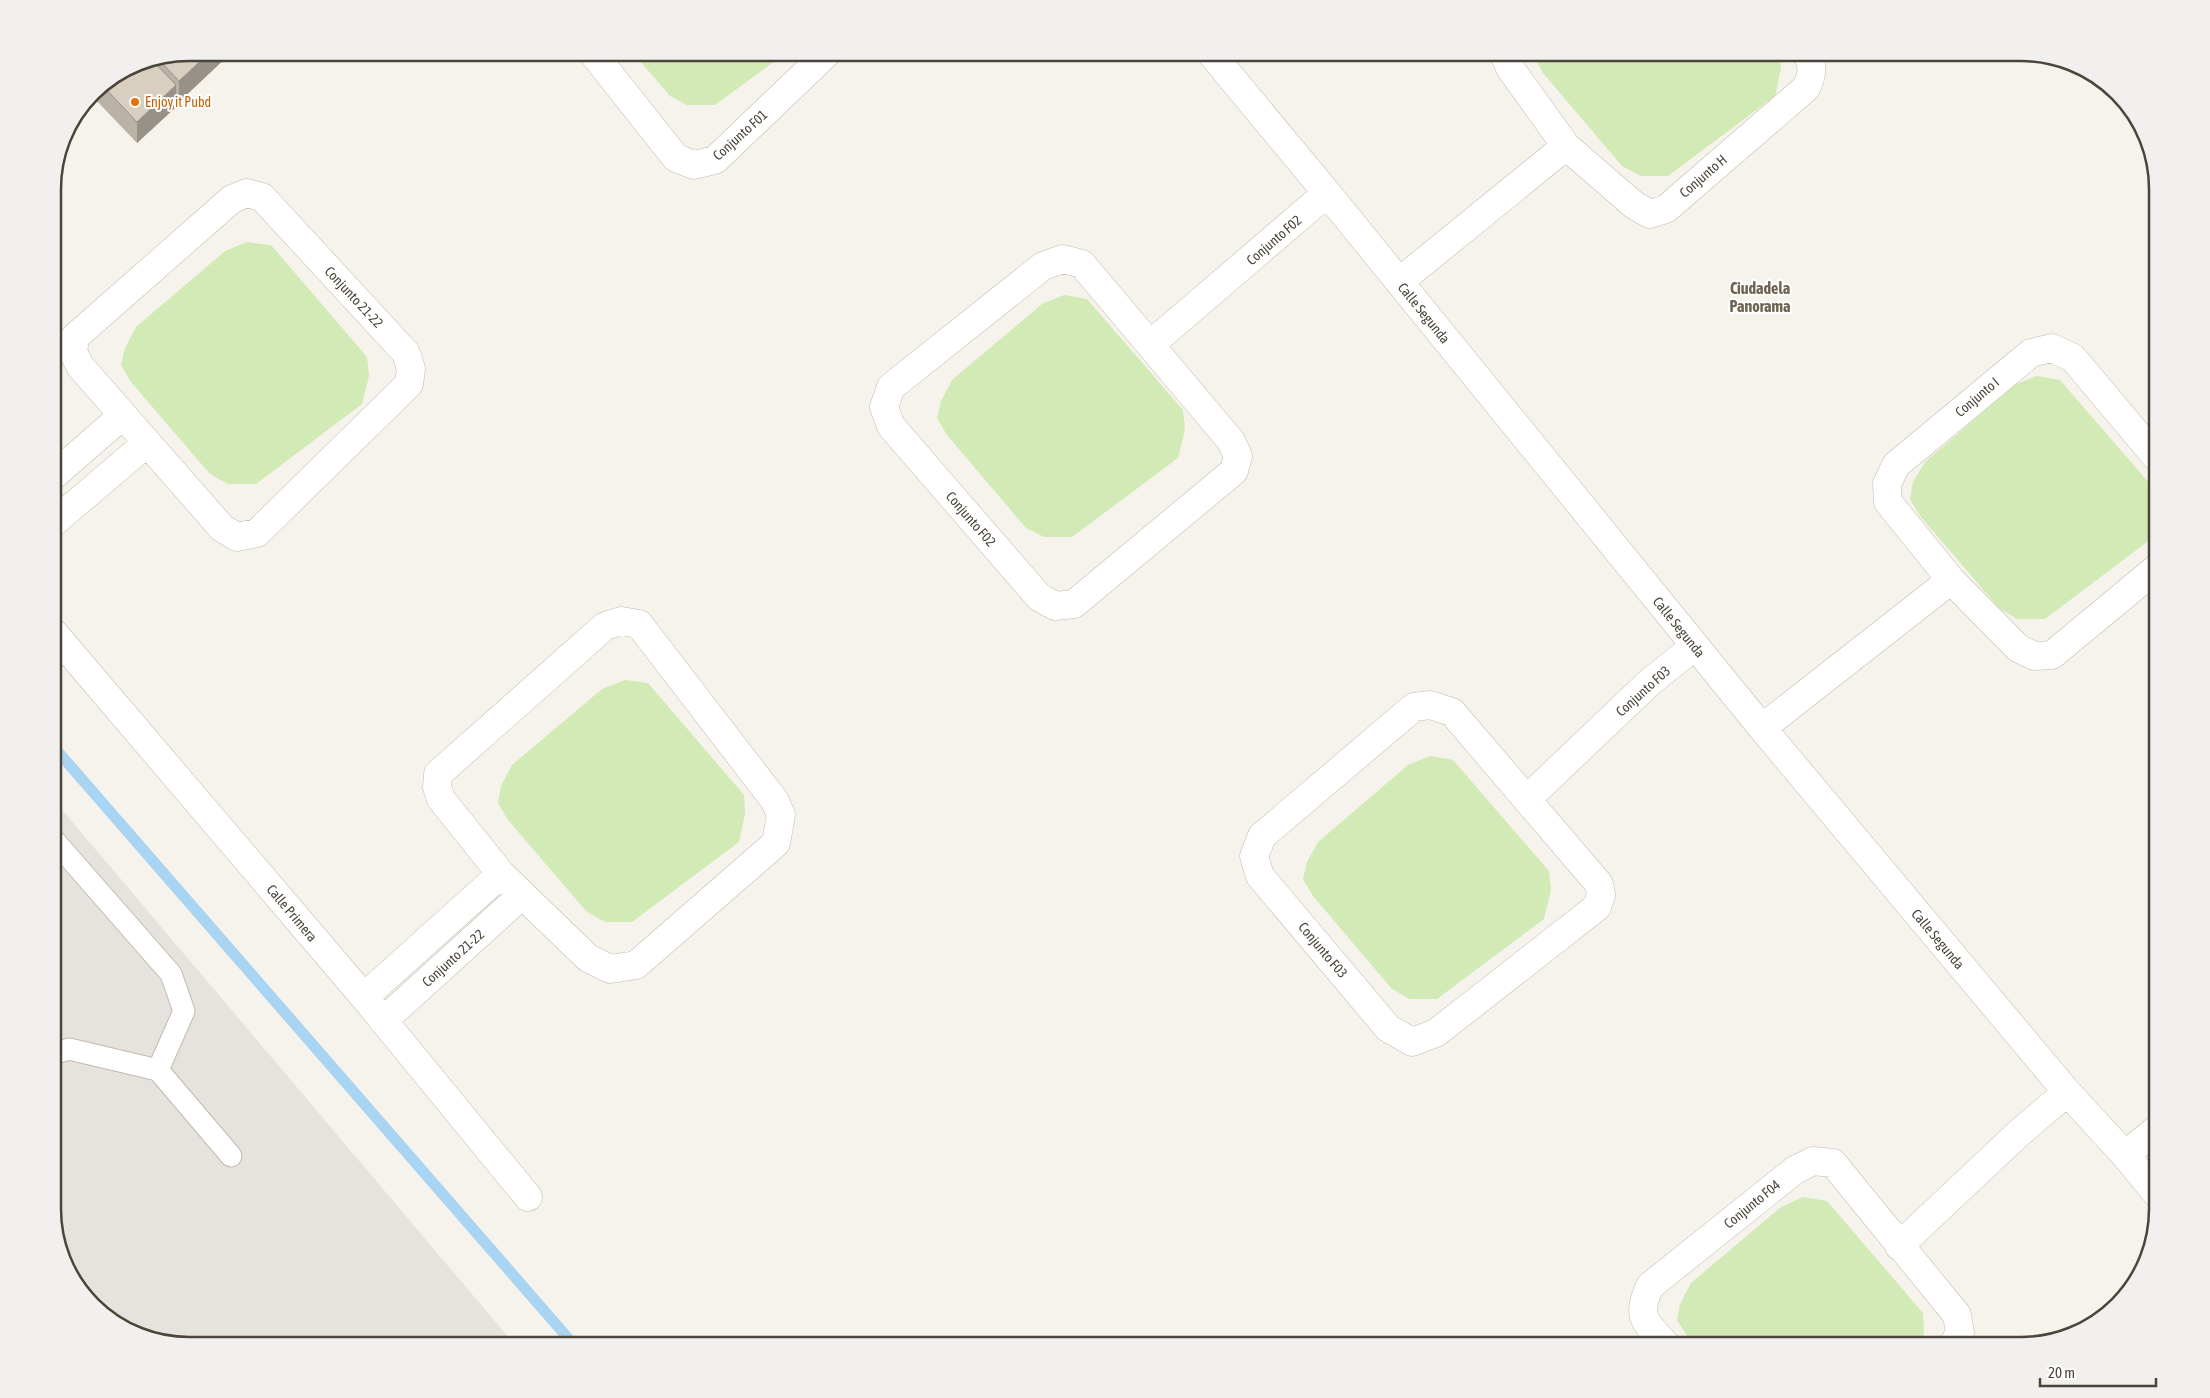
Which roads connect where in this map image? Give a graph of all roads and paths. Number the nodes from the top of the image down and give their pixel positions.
1 (599, 61) edge
2 (819, 61) edge
3 (1217, 61) edge
4 (1507, 61) edge
5 (1810, 61) edge
6 (1566, 146) junction
7 (1327, 193) junction
8 (1399, 282) junction
9 (1151, 344) junction
10 (122, 416) junction
11 (147, 443) junction
12 (2149, 447) edge
13 (62, 468) edge
14 (62, 515) edge
15 (2149, 575) edge
16 (1951, 580) junction
17 (62, 643) edge
18 (1695, 646) junction
19 (1762, 728) junction
20 (1527, 799) junction
21 (62, 849) edge
22 (501, 874) junction
23 (522, 896) junction
24 (364, 997) junction
25 (384, 1021) junction
26 (62, 1051) edge
27 (158, 1070) junction
28 (2067, 1092) junction
29 (2149, 1136) edge
30 (2125, 1155) junction
31 (231, 1156) dead end
32 (2149, 1183) edge
33 (528, 1197) dead end
34 (1899, 1246) junction
35 (1659, 1337) edge
36 (1958, 1337) edge

1 - 2 street, Conjunto F01
3 - 7 street, Calle Segunda
4 - 6 street, Conjunto H
5 - 6 street, Conjunto H
6 - 8 street
7 - 8 street, Calle Segunda
7 - 9 street, Conjunto F02
8 - 18 street, Calle Segunda
9 - 9 street, Conjunto F02
10 - 11 street, Conjunto 21-22
10 - 11 street, Conjunto 21-22
10 - 13 street
11 - 14 street
12 - 16 street, Conjunto I
15 - 16 street, Conjunto I
16 - 19 street
17 - 24 street, Calle Primera
18 - 19 street, Calle Segunda
18 - 20 street, Conjunto F03
19 - 28 street, Calle Segunda
20 - 20 street, Conjunto F03
21 - 27 lane
22 - 23 street
22 - 23 street
22 - 24 street
23 - 25 street, Conjunto 21-22
24 - 25 street, Calle Primera
25 - 33 street, Calle Primera
26 - 27 lane
27 - 31 lane
28 - 30 street, Calle Segunda
28 - 34 street
29 - 30 street
30 - 32 street, Calle Segunda
34 - 35 street, Conjunto F04
34 - 36 street, Conjunto F04

